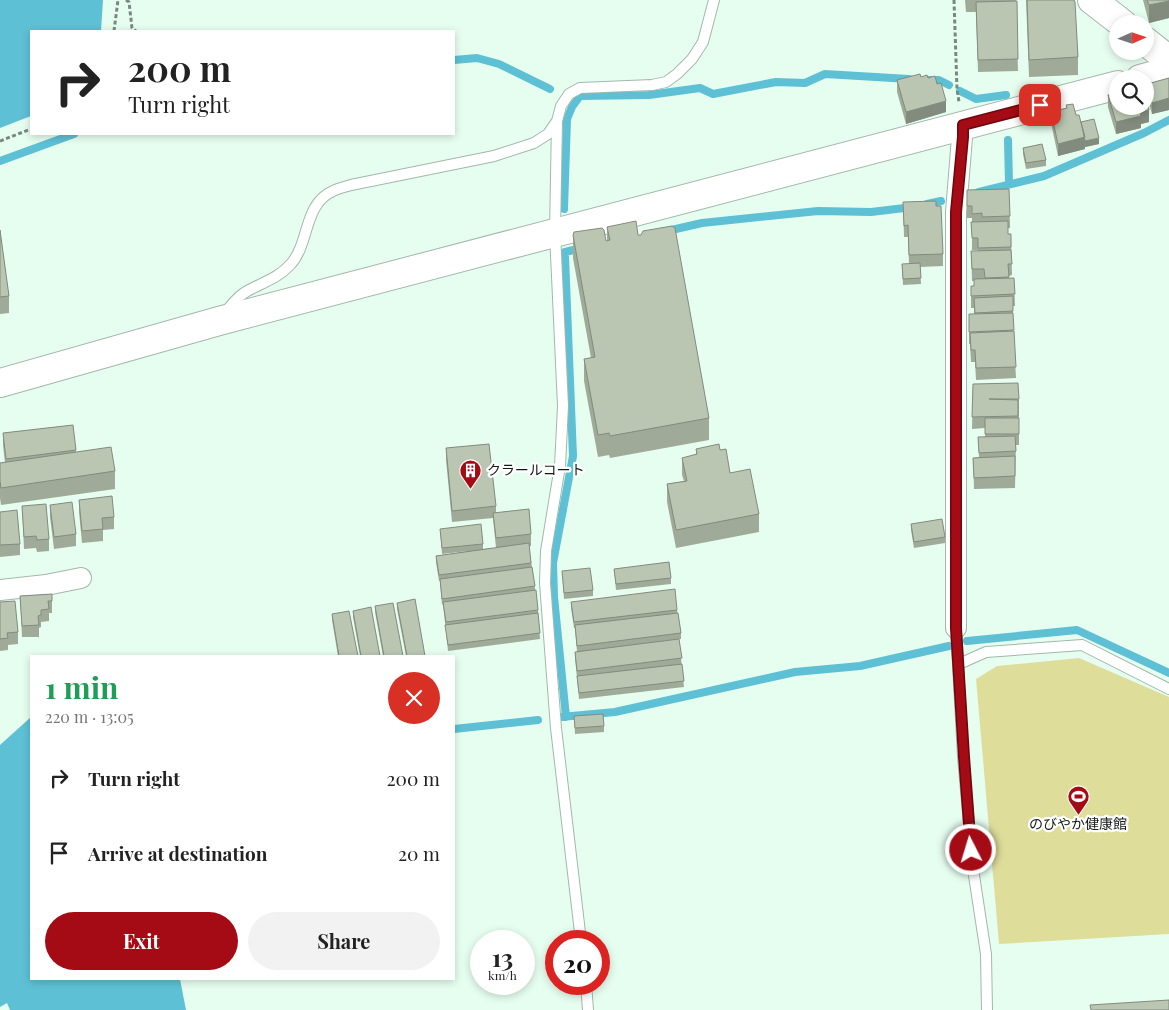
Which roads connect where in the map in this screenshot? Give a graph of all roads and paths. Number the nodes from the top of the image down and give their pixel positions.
1 (118, 0) edge
2 (714, 0) edge
3 (954, 0) edge
4 (1092, 0) edge
5 (128, 1) edge
6 (1111, 15) edge
7 (114, 30) edge
8 (135, 30) edge
9 (1154, 48) edge
10 (1169, 60) edge
11 (1169, 71) edge
12 (1154, 75) edge
13 (1109, 87) edge
14 (557, 121) junction
15 (963, 125) junction
16 (30, 129) edge
17 (0, 141) edge
18 (555, 233) junction
19 (219, 321) junction
20 (0, 383) edge
21 (81, 578) dead end
22 (0, 590) edge
23 (956, 628) joint
24 (959, 664) junction
25 (1169, 689) edge
26 (580, 930) edge
27 (587, 995) edge
28 (588, 1010) edge
29 (986, 1010) edge

1 - 7 path
2 - 14 lane
3 - 15 path
4 - 6 street
5 - 8 path
9 - 10 street
11 - 12 street
13 - 15 street
14 - 18 lane
14 - 19 lane
15 - 18 street
15 - 23 street
16 - 17 path
18 - 19 street
18 - 26 lane
19 - 20 street
21 - 22 street
23 - 24 lane
24 - 25 lane
24 - 29 lane
27 - 28 lane

